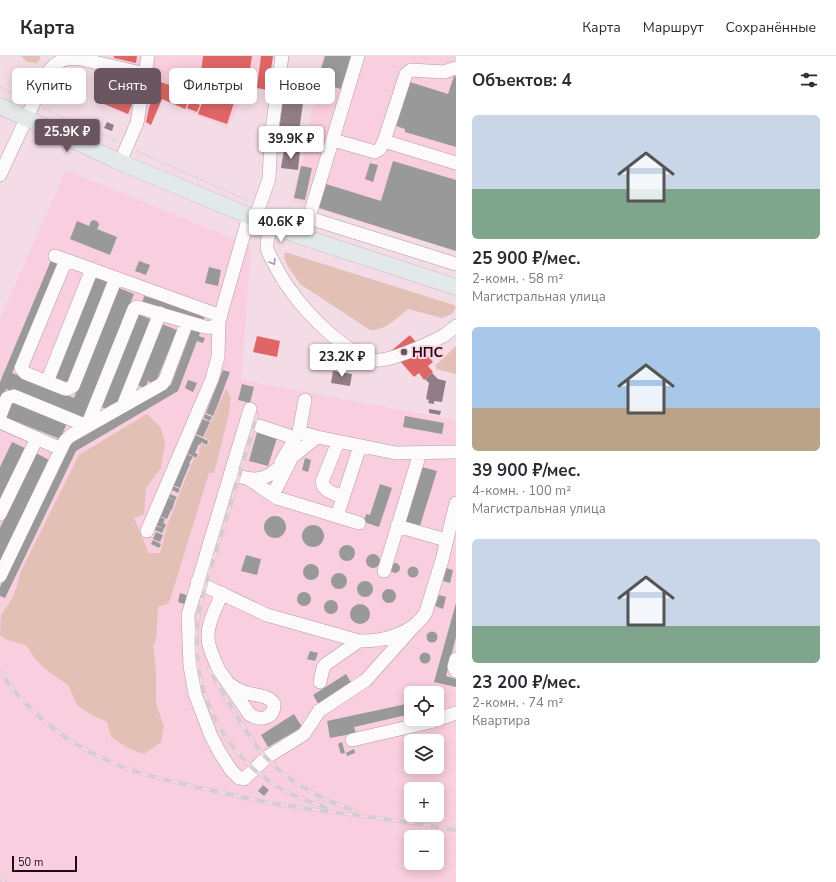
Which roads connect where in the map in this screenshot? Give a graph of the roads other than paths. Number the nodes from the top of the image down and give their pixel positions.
1 (148, 56) edge
2 (282, 56) edge
3 (358, 56) edge
4 (119, 68) edge
5 (146, 68) edge
6 (456, 68) edge
7 (140, 104) edge
8 (0, 106) edge
9 (26, 118) junction
10 (333, 140) junction
11 (384, 141) junction
12 (120, 162) junction
13 (456, 163) edge
14 (0, 176) edge
15 (255, 213) junction
16 (309, 218) junction
17 (271, 225) junction
18 (303, 237) junction
19 (456, 264) edge
20 (92, 269) junction
21 (116, 278) junction
22 (456, 287) edge
23 (160, 314) junction
24 (220, 318) junction
25 (187, 322) junction
26 (456, 326) edge
27 (47, 382) junction
28 (131, 388) junction
29 (145, 394) junction
30 (304, 400) dead end
31 (123, 406) junction
32 (250, 409) dead end
33 (99, 414) junction
34 (0, 416) edge
35 (0, 422) edge
36 (82, 424) junction
37 (259, 426) dead end
38 (297, 435) junction
39 (316, 437) junction
40 (38, 438) junction
41 (338, 442) junction
42 (360, 446) junction
43 (61, 449) junction
44 (456, 452) edge
45 (420, 453) junction
46 (292, 457) junction
47 (277, 470) junction
48 (230, 474) junction
49 (249, 479) junction
50 (273, 495) junction
51 (344, 497) junction
52 (456, 503) edge
53 (0, 514) edge
54 (337, 516) junction
55 (360, 523) dead end
56 (398, 526) junction
57 (147, 531) dead end
58 (446, 540) junction
59 (384, 571) dead end
60 (0, 576) edge
61 (198, 582) junction
62 (222, 594) junction
63 (415, 625) junction
64 (329, 633) junction
65 (359, 641) junction
66 (342, 652) junction
67 (456, 659) edge
68 (456, 671) edge
69 (227, 682) dead end
70 (320, 682) dead end
71 (456, 713) edge
72 (352, 740) dead end

1 - 5 street
2 - 15 street
3 - 10 street
4 - 9 street
6 - 11 street
7 - 12 street
8 - 9 main road
9 - 12 main road
9 - 14 street
10 - 11 street
10 - 16 street
11 - 13 street
12 - 15 main road
15 - 17 main road
15 - 24 street
16 - 18 street
16 - 19 street
17 - 18 main road
17 -> 26 street
18 - 22 main road
20 - 21 street
20 - 27 street
20 - 27 street
21 - 24 street
21 - 27 street
23 - 25 street
23 - 28 street
23 - 33 street
24 - 25 street
24 - 57 street
25 - 29 street
28 - 29 street
28 - 31 street
29 - 31 street
30 - 38 street
31 - 33 street
32 - 48 street
33 - 36 street
34 - 36 street
35 - 40 street
36 - 43 street
37 - 38 street
38 - 39 street
38 - 47 street
39 - 41 street
39 - 46 street
40 - 43 street
40 - 53 street
41 - 42 street
41 - 51 street
42 - 45 street
42 - 51 street
43 - 60 street
44 - 45 street
45 - 56 street
46 - 47 street
46 - 50 street
47 - 49 street
48 - 49 street
48 - 61 street
49 - 50 street
50 - 54 street
51 - 54 street
52 - 58 street
54 - 55 street
56 - 58 street
56 - 59 street
58 - 63 street
61 - 62 street
61 - 63 street
62 - 64 street
62 - 69 street
63 - 65 street
64 - 65 street
64 - 66 street
65 - 66 street
66 - 70 street
67 - 68 street
71 - 72 street

